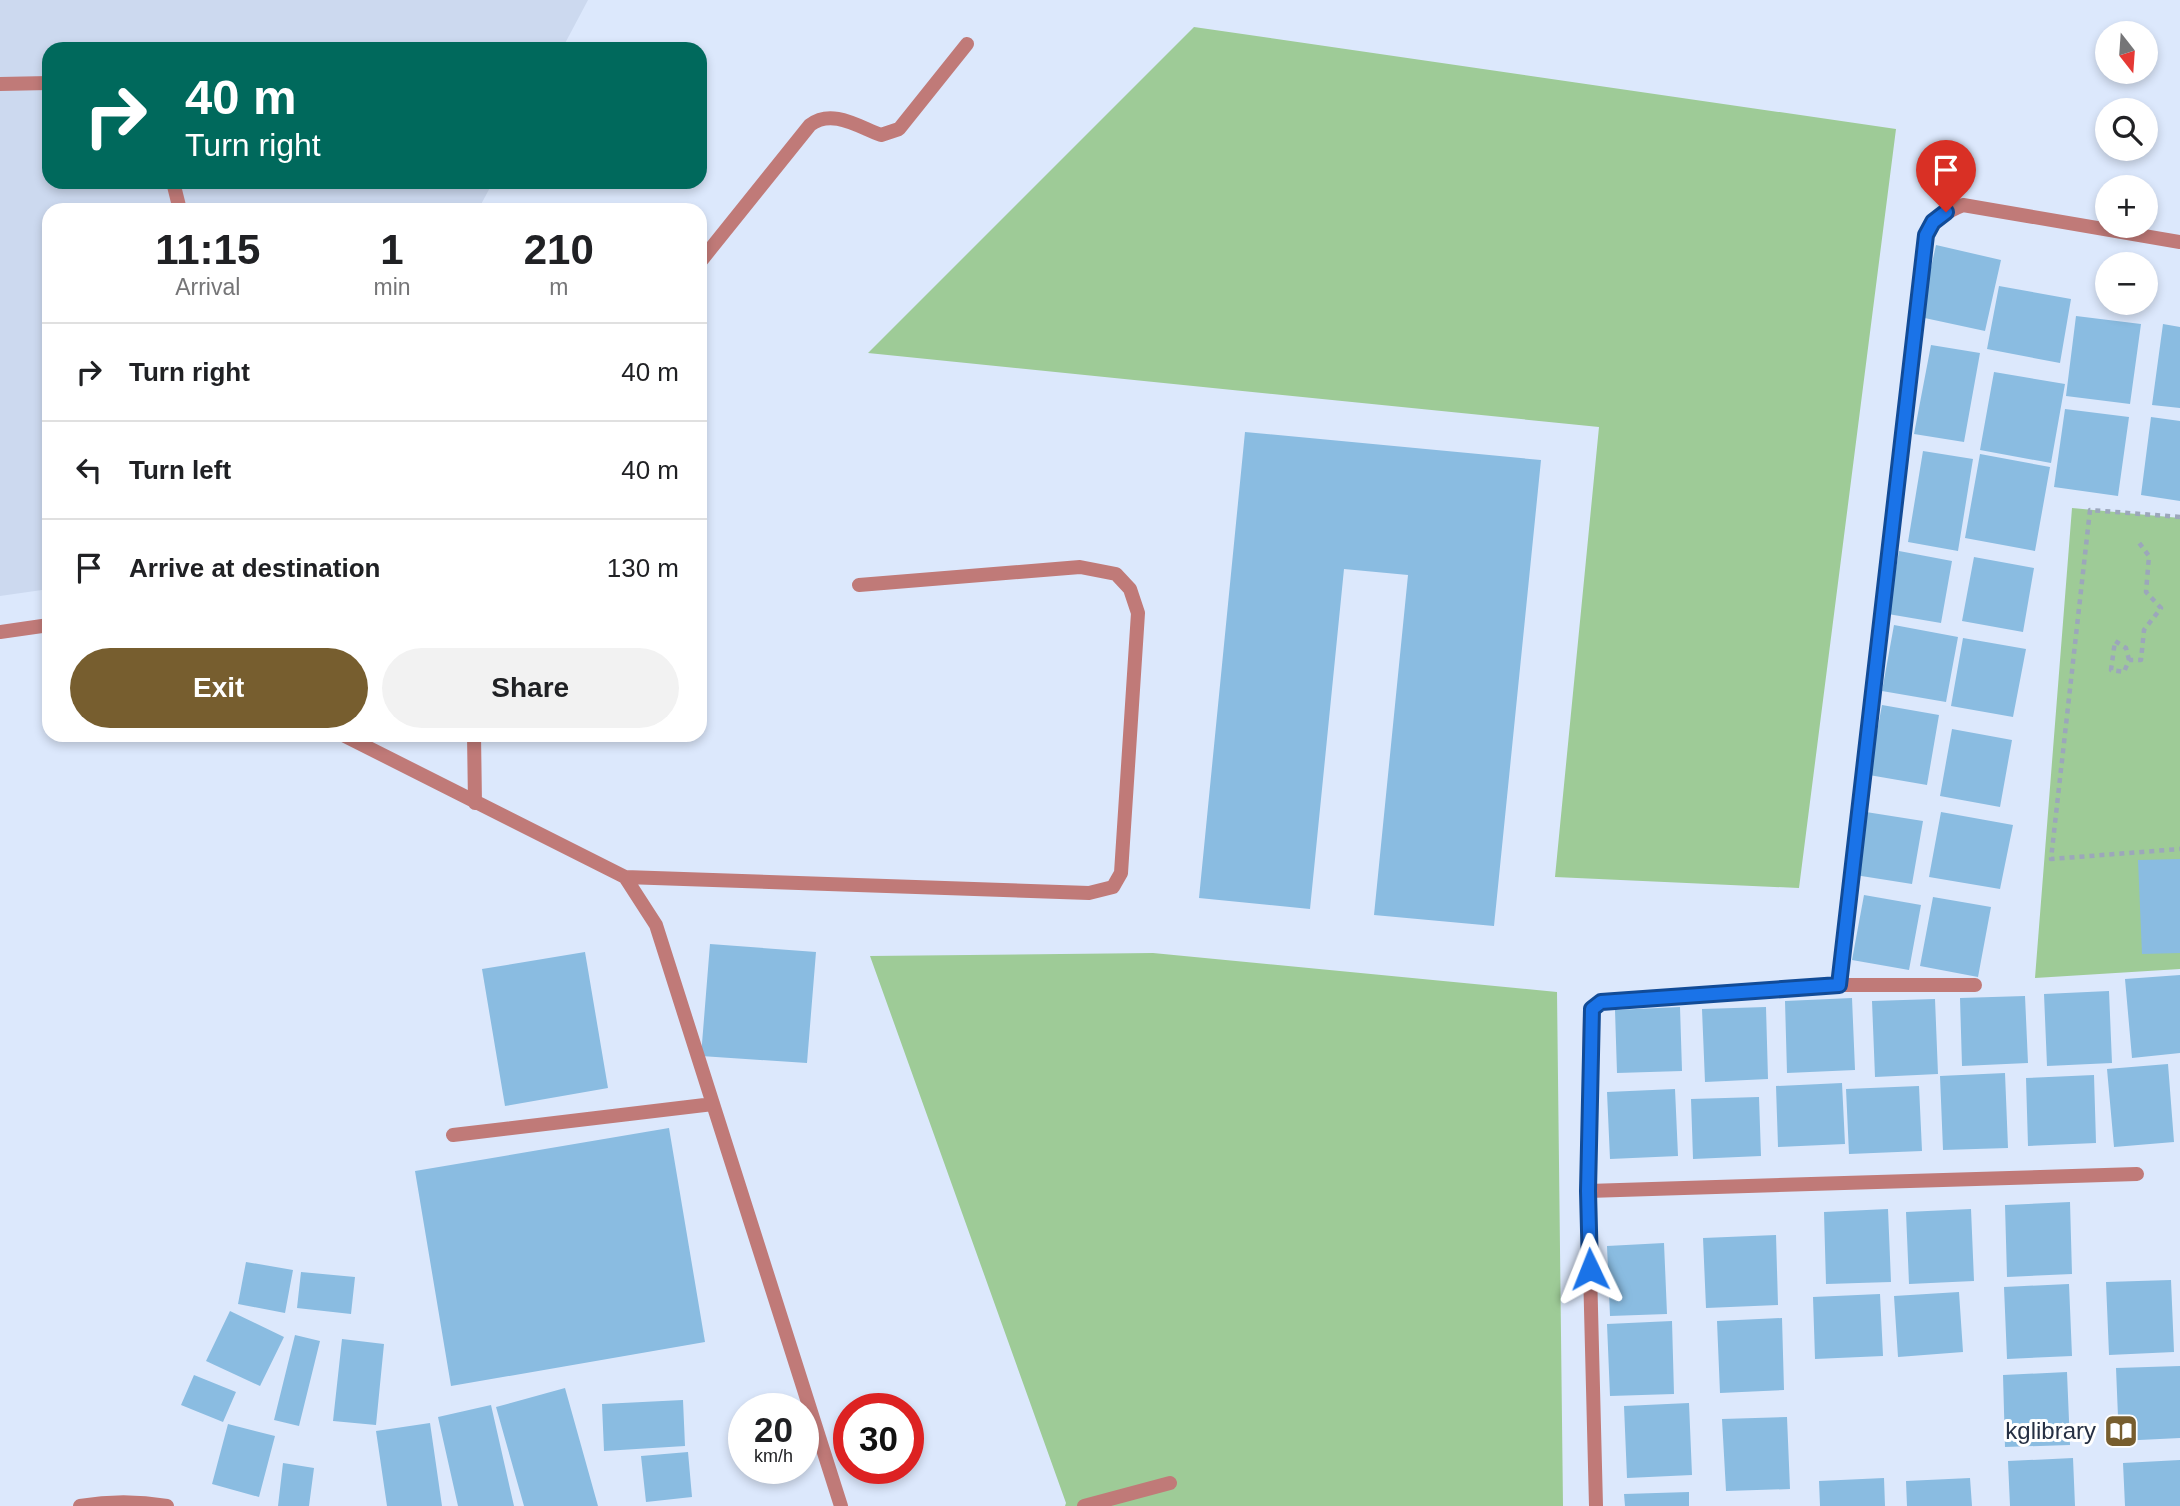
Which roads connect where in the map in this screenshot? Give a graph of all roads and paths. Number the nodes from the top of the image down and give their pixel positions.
1 (967, 44) dead end
2 (42, 83) edge
3 (0, 84) edge
4 (2180, 242) edge
5 (707, 253) edge
6 (2180, 517) edge
7 (2137, 540) dead end
8 (859, 585) dead end
9 (42, 626) edge
10 (0, 632) edge
11 (2129, 660) junction
12 (357, 742) edge
13 (474, 742) edge
14 (475, 803) junction
15 (2180, 849) edge
16 (625, 877) junction
17 (1839, 985) junction
18 (1975, 985) dead end
19 (713, 1104) junction
20 (453, 1135) dead end
21 (2137, 1174) dead end
22 (1588, 1191) junction
23 (1170, 1483) dead end
24 (80, 1506) edge
25 (167, 1506) edge
26 (841, 1506) edge
27 (1084, 1506) edge
28 (1596, 1506) edge

1 - 5 street
2 - 3 street
4 - 17 street
6 - 15 path
7 - 11 path
8 - 16 street
9 - 10 street
11 - 11 path
12 - 14 street
13 - 14 street
14 - 16 street
16 - 19 street
17 - 18 street
17 - 22 street
19 - 20 street
19 - 26 street
21 - 22 street
22 - 28 street
23 - 27 street
24 - 25 street

